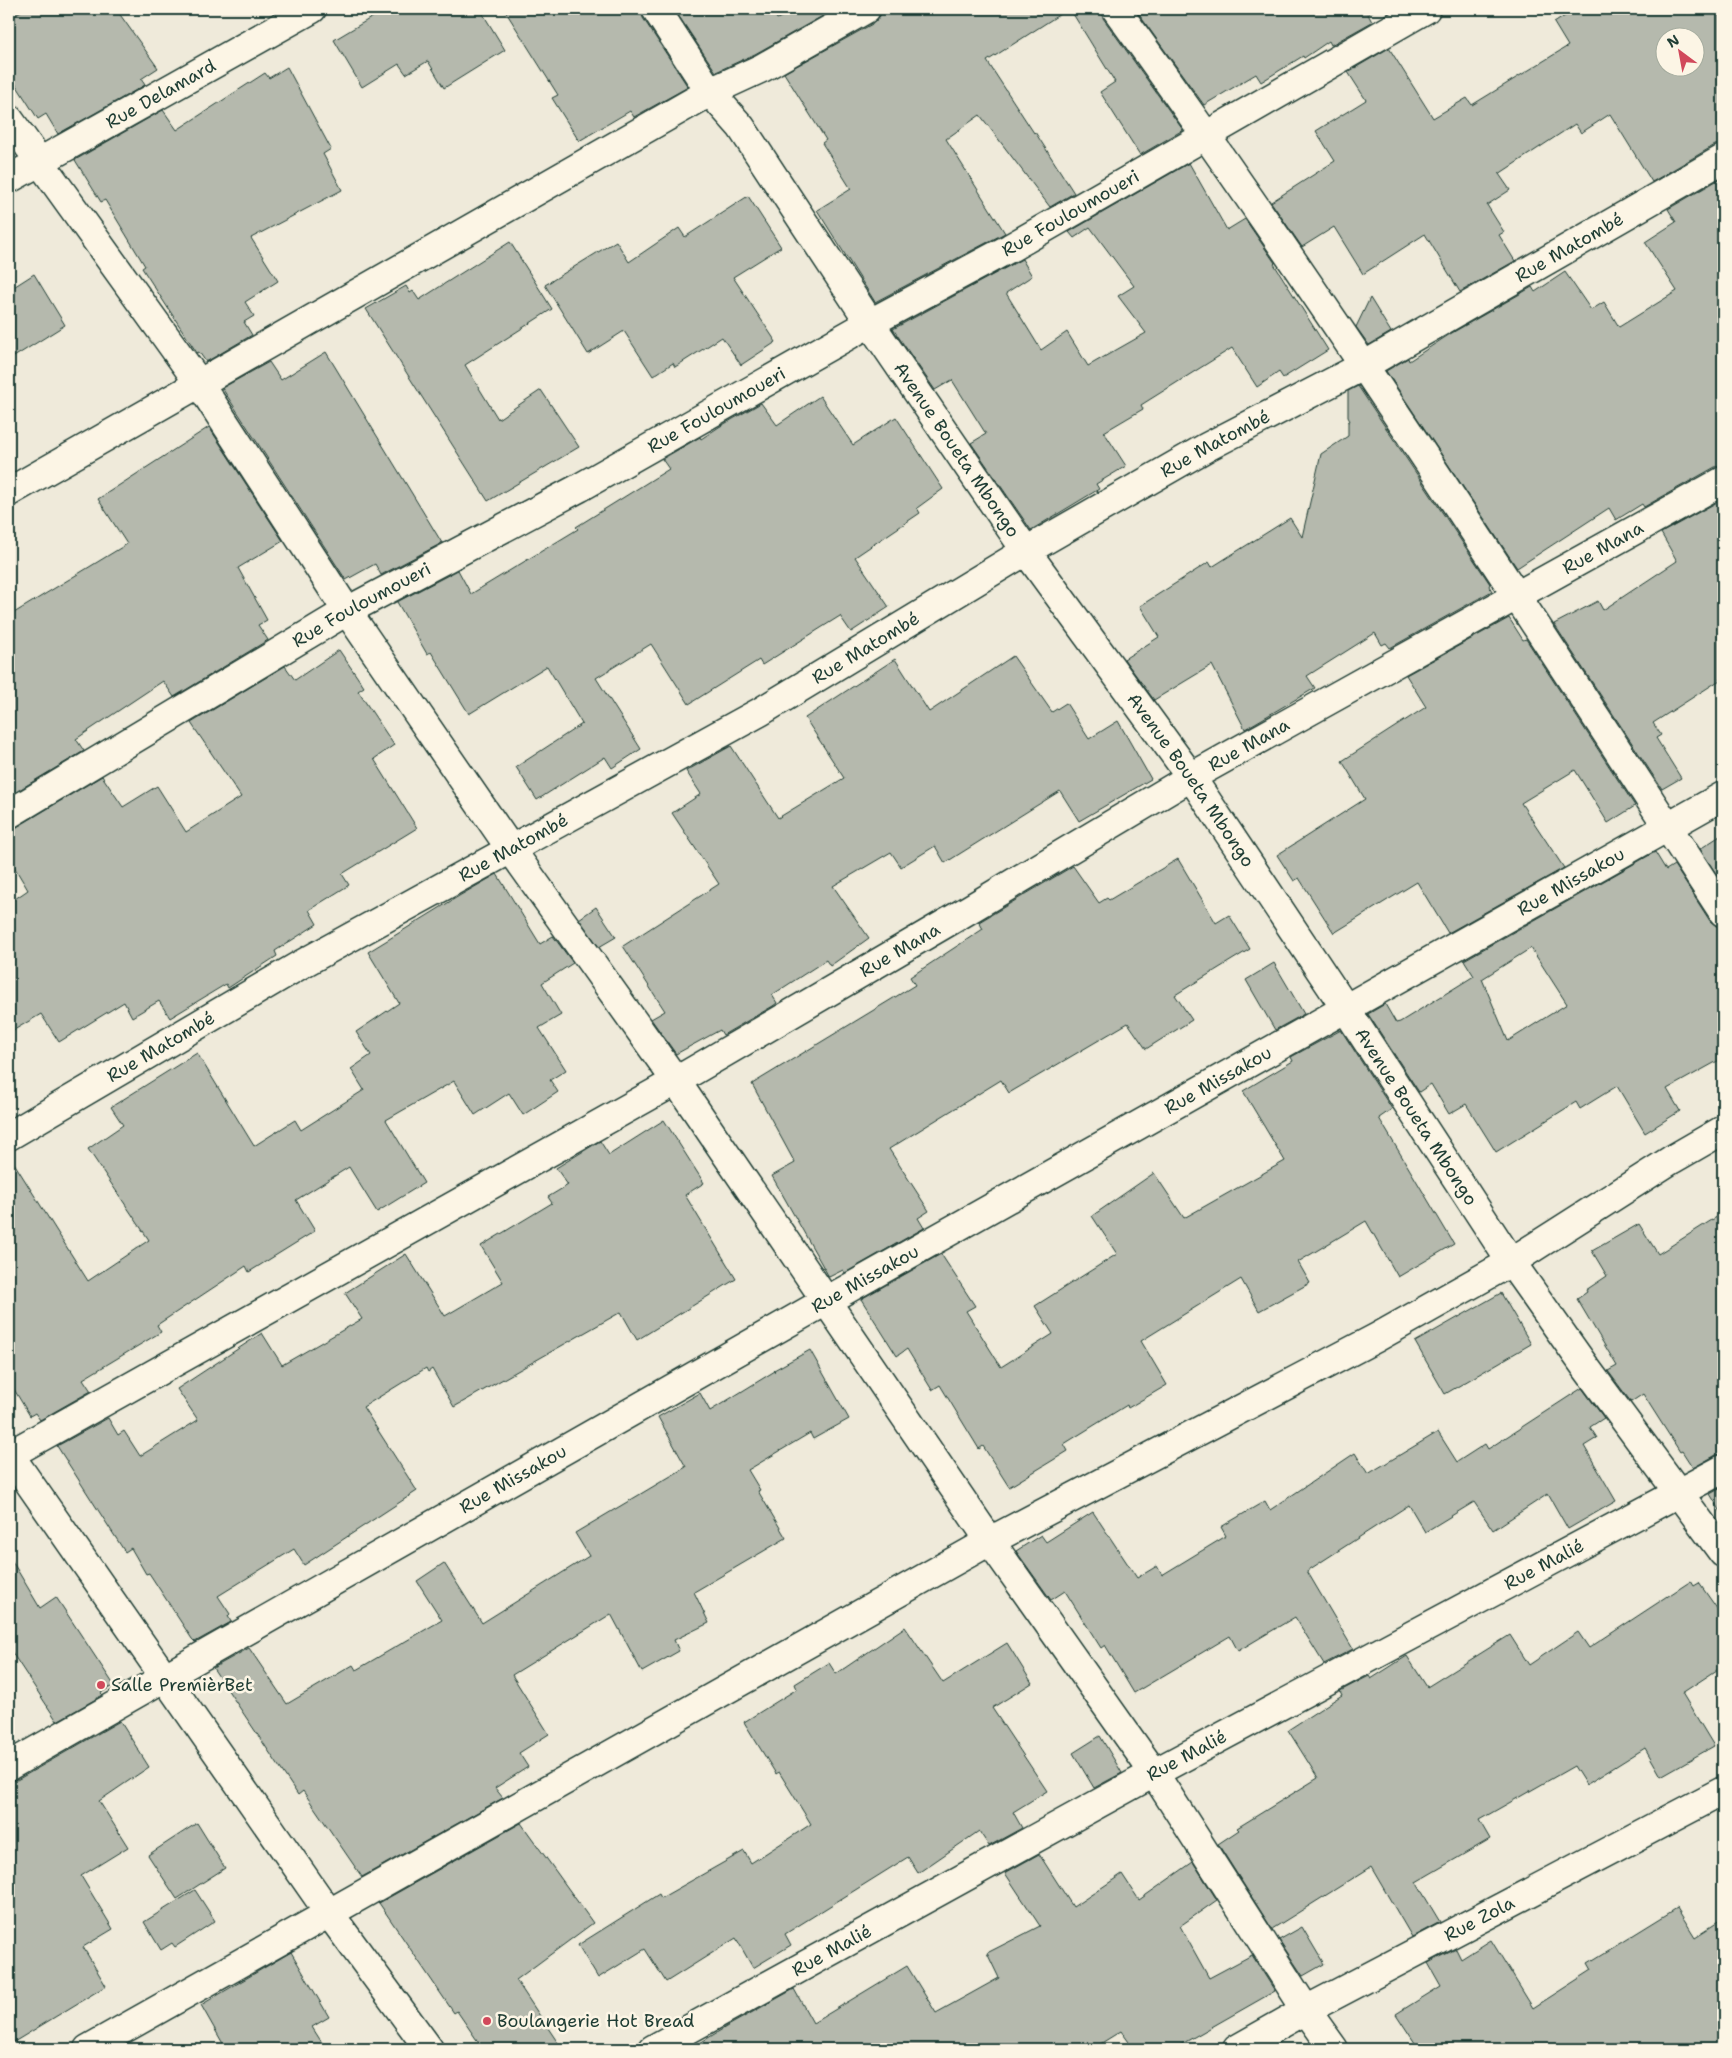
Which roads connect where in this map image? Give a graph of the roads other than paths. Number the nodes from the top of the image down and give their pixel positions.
1 (312, 9) edge
2 (656, 9) edge
3 (866, 9) edge
4 (1116, 9) edge
5 (1426, 9) edge
6 (710, 92) junction
7 (9, 119) edge
8 (1207, 135) junction
9 (1723, 159) edge
10 (39, 162) junction
11 (9, 179) edge
12 (870, 323) junction
13 (1364, 365) junction
14 (199, 384) junction
15 (1723, 481) edge
16 (9, 492) edge
17 (1026, 551) junction
18 (1517, 596) junction
19 (347, 611) junction
20 (1191, 777) junction
21 (1723, 796) edge
22 (9, 814) edge
23 (1668, 828) junction
24 (510, 848) junction
25 (1723, 912) edge
26 (1346, 1010) junction
27 (676, 1081) junction
28 (1723, 1130) edge
29 (9, 1136) edge
30 (1511, 1262) junction
31 (826, 1301) junction
32 (9, 1455) edge
33 (1723, 1469) edge
34 (1679, 1494) junction
35 (990, 1541) junction
36 (1723, 1553) edge
37 (165, 1676) junction
38 (9, 1766) edge
39 (1154, 1773) junction
40 (1723, 1790) edge
41 (330, 1913) junction
42 (1306, 2010) junction
43 (88, 2049) edge
44 (429, 2049) edge
45 (652, 2049) edge
46 (1237, 2049) edge
47 (1334, 2049) edge

1 - 10 street, Rue Delamard
2 - 6 street, Avenue Boueta Mbongo
3 - 6 street
4 - 8 street
5 - 8 street, Rue Fouloumoueri
6 - 12 street, Avenue Boueta Mbongo
6 - 14 street
7 - 10 street
8 - 12 street, Rue Fouloumoueri
8 - 13 street
9 - 13 street, Rue Matombé
10 - 11 street, Rue Delamard
10 - 14 street
12 - 17 street, Avenue Boueta Mbongo
12 - 19 street, Rue Fouloumoueri
13 - 17 street, Rue Matombé
13 - 18 street
14 - 16 street
14 - 19 street
15 - 18 street, Rue Mana
17 - 20 street, Avenue Boueta Mbongo
17 - 24 street, Rue Matombé
18 - 20 street, Rue Mana
18 - 23 street
19 - 22 street, Rue Fouloumoueri
19 - 24 street
20 - 26 street, Avenue Boueta Mbongo
20 - 27 street, Rue Mana
21 - 23 street, Rue Missakou
23 - 25 street
23 - 26 street, Rue Missakou
24 - 27 street
24 - 29 street, Rue Matombé
26 - 30 street, Avenue Boueta Mbongo
26 - 31 street, Rue Missakou
27 - 31 street
27 - 32 street, Rue Mana
28 - 30 street
30 - 34 street, Avenue Boueta Mbongo
30 - 35 street
31 - 35 street
31 - 37 street, Rue Missakou
32 - 37 street
33 - 34 street, Rue Malié
34 - 36 street, Avenue Boueta Mbongo
34 - 39 street, Rue Malié
35 - 39 street
35 - 41 street
37 - 38 street, Rue Missakou
37 - 41 street
39 - 42 street
39 - 45 street, Rue Malié
40 - 42 street, Rue Zola
41 - 43 street
41 - 44 street
42 - 46 street, Rue Zola
42 - 47 street

